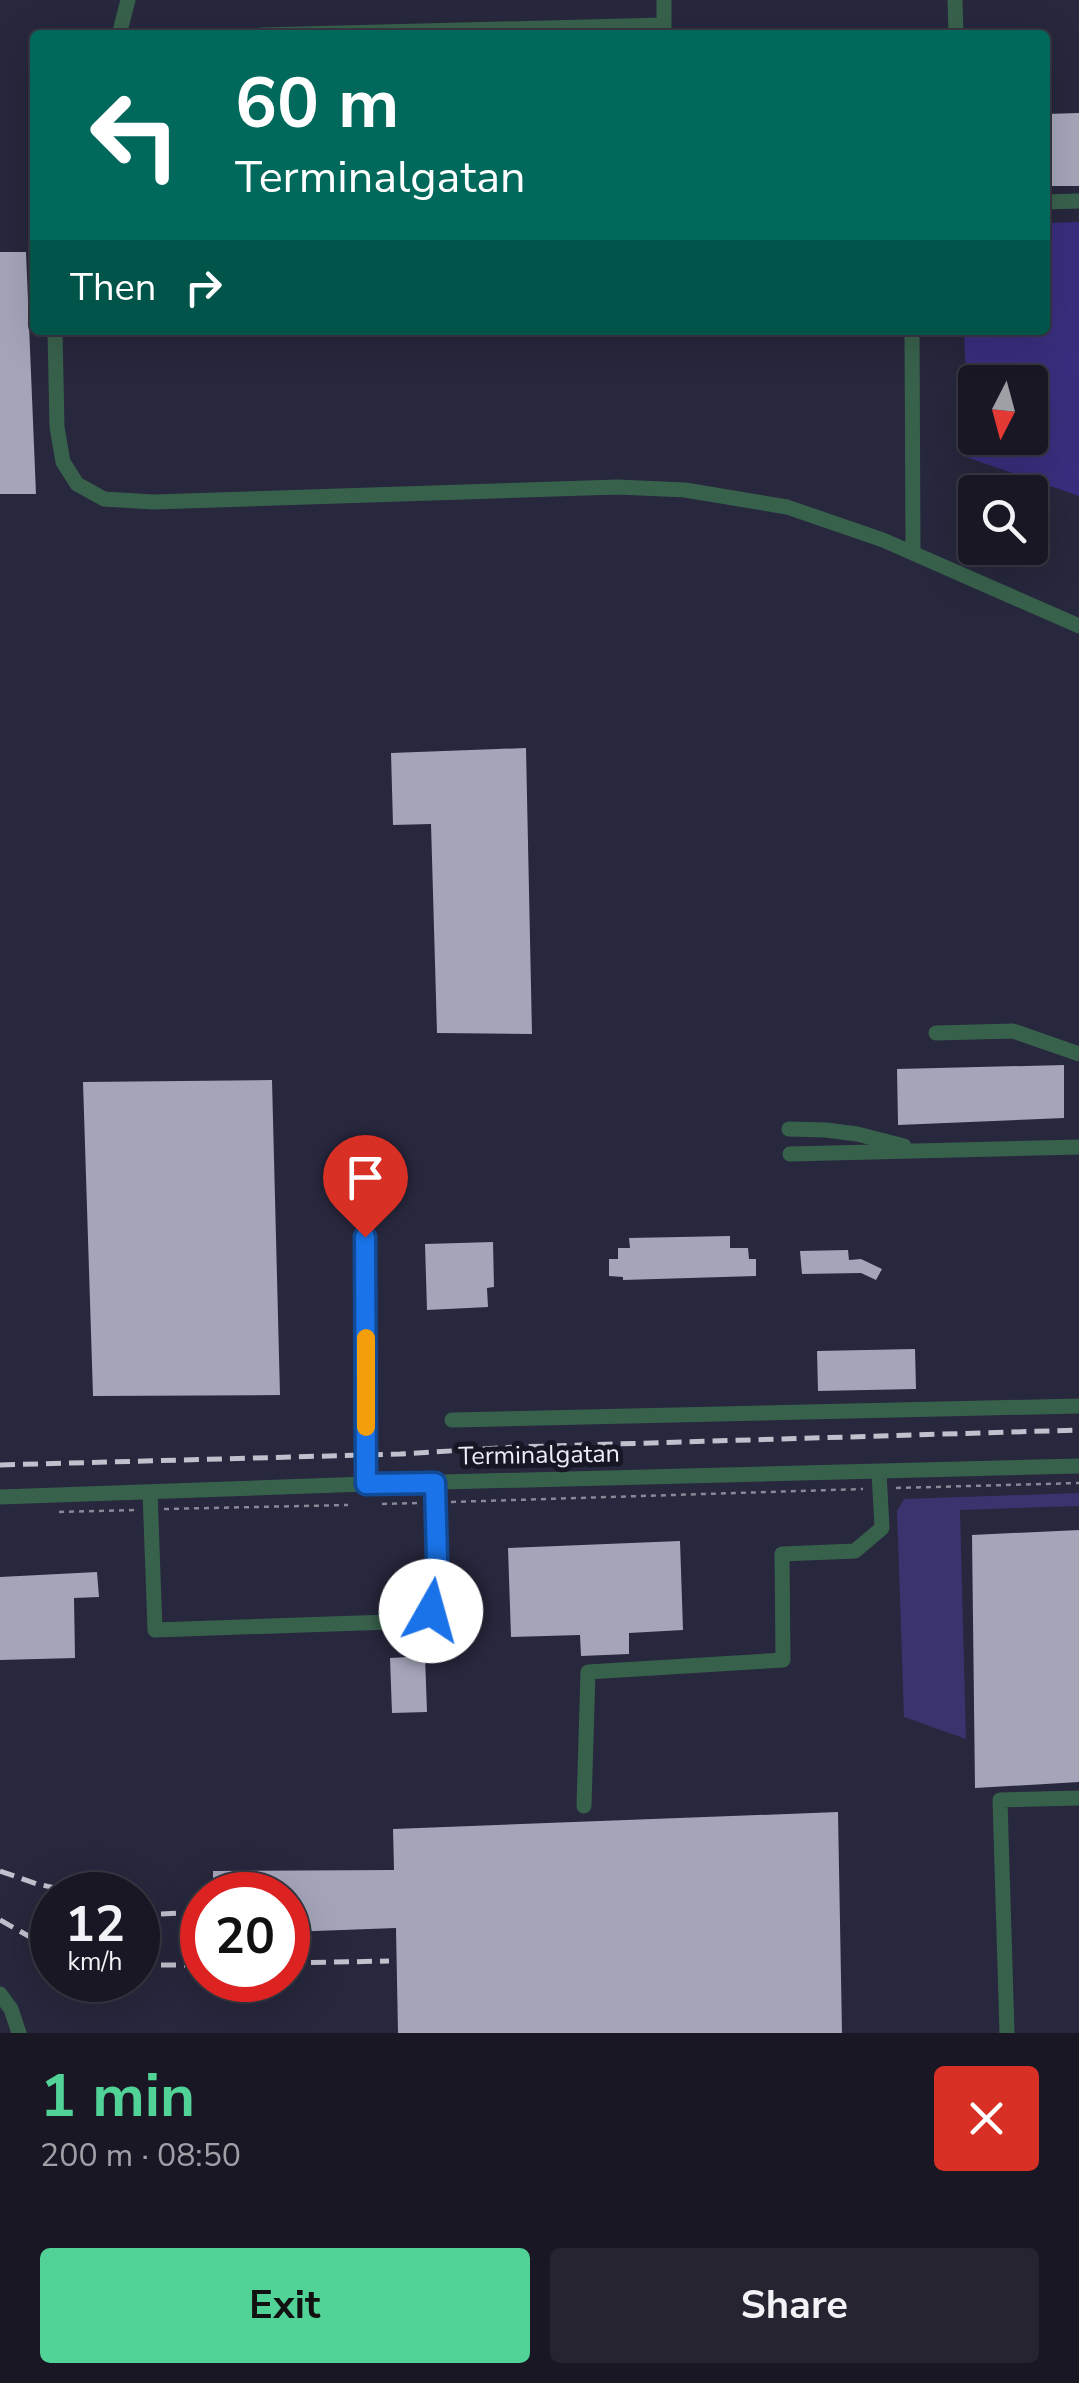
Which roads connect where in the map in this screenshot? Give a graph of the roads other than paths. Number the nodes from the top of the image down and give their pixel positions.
1 (128, 0) edge
2 (664, 0) edge
3 (955, 0) edge
4 (120, 30) edge
5 (664, 30) edge
6 (956, 30) edge
7 (1050, 202) edge
8 (1079, 202) edge
9 (55, 335) edge
10 (912, 335) edge
11 (914, 553) junction
12 (1079, 626) edge
13 (936, 1033) dead end
14 (1079, 1054) edge
15 (789, 1129) dead end
16 (1079, 1147) edge
17 (978, 1151) junction
18 (790, 1154) dead end
19 (365, 1237) dead end
20 (1079, 1406) edge
21 (452, 1420) dead end
22 (1079, 1466) edge
23 (879, 1480) junction
24 (435, 1483) junction
25 (366, 1484) junction
26 (150, 1492) junction
27 (0, 1497) edge
28 (1079, 1798) edge
29 (584, 1806) dead end
30 (0, 1994) edge
31 (19, 2033) edge
32 (1007, 2033) edge

1 - 4 street
2 - 5 street
3 - 6 street
7 - 8 street
9 - 11 street
10 - 11 street
11 - 12 street
13 - 14 street
15 - 17 street
16 - 17 street
17 - 18 street
19 - 25 street
20 - 21 street
22 - 23 street, Terminalgatan
23 - 24 street, Terminalgatan
23 - 29 street
24 - 25 street, Terminalgatan
24 - 26 street
25 - 26 street, Terminalgatan
26 - 27 street, Terminalgatan
28 - 32 street
30 - 31 street

